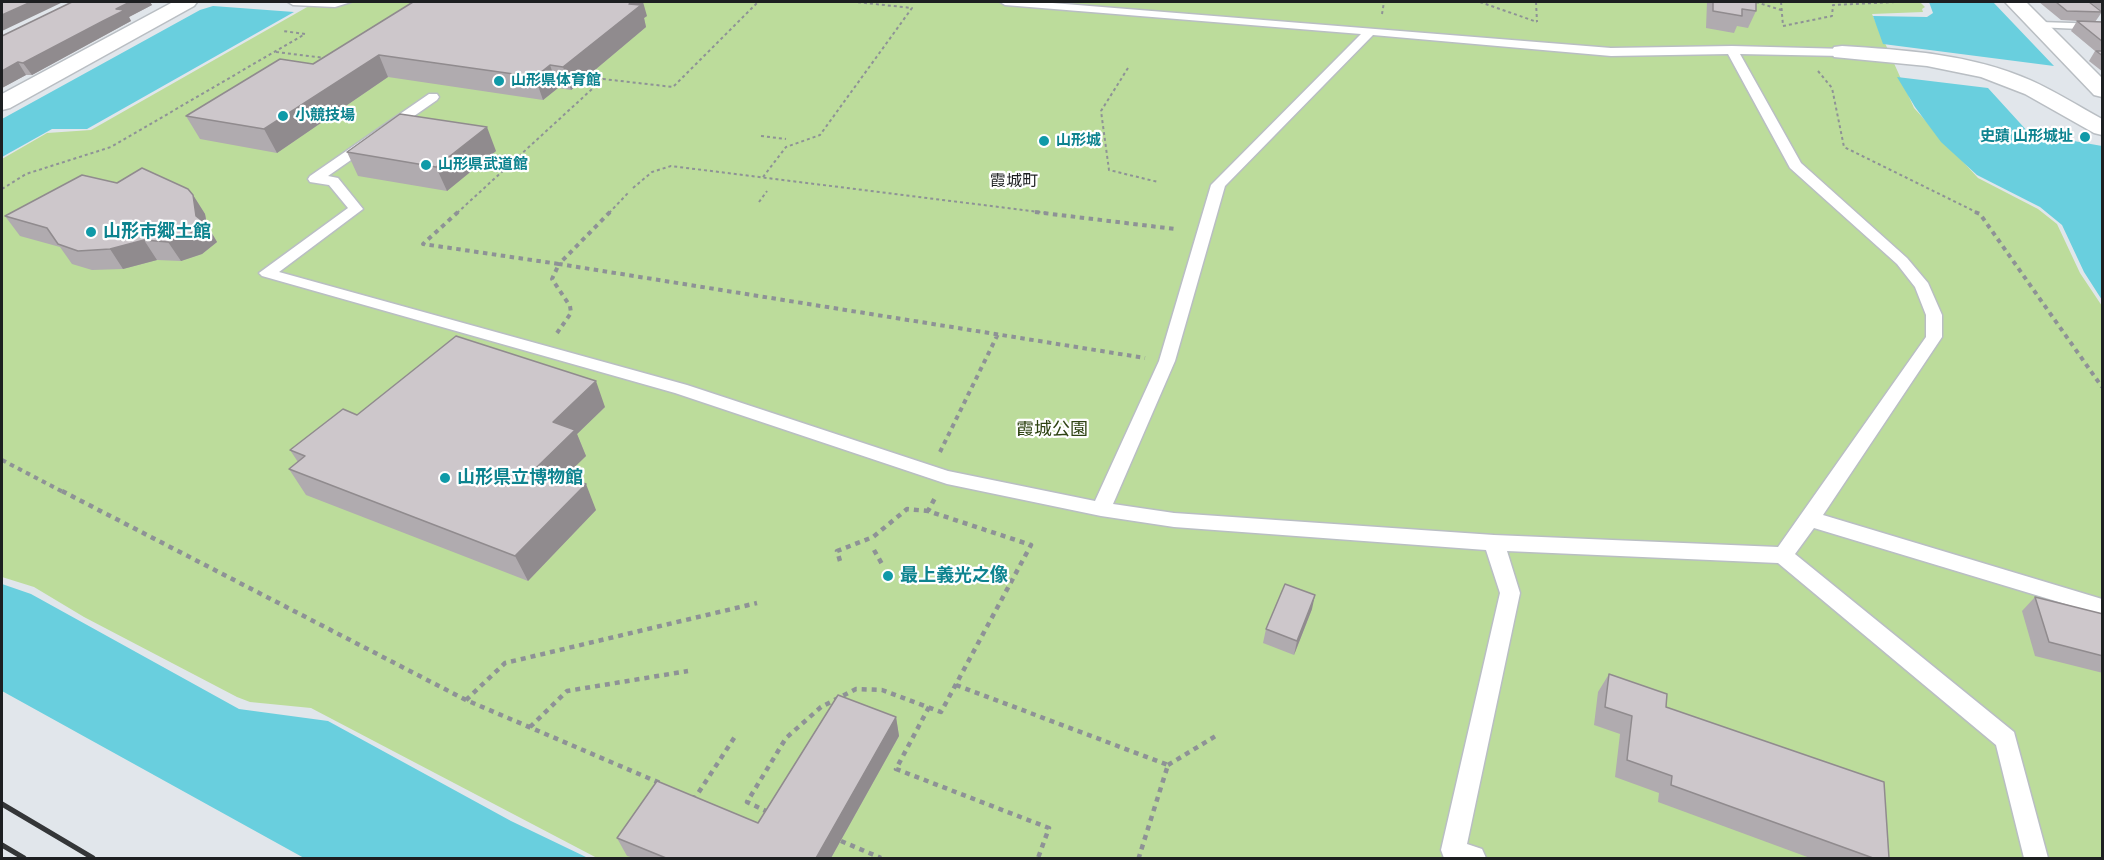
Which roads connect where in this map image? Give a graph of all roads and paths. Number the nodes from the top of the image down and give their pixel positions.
1 (151, 2) edge
2 (293, 2) edge
3 (346, 2) edge
4 (758, 2) edge
5 (856, 2) edge
6 (1005, 2) edge
7 (1480, 2) edge
8 (1756, 2) edge
9 (1781, 2) edge
10 (1896, 2) edge
11 (2015, 2) edge
12 (184, 3) edge
13 (1782, 10) junction
14 (1538, 22) dead end
15 (1783, 26) junction
16 (2040, 26) junction
17 (2103, 27) edge
18 (283, 31) dead end
19 (1370, 31) junction
20 (1732, 51) junction
21 (1782, 51) junction
22 (275, 52) junction
23 (1842, 52) joint
24 (330, 59) edge
25 (1128, 68) dead end
26 (1816, 69) dead end
27 (2103, 90) edge
28 (433, 97) dead end
29 (2047, 97) junction
30 (2103, 102) edge
31 (2, 103) edge
32 (2103, 128) edge
33 (761, 136) dead end
34 (786, 139) dead end
35 (763, 177) junction
36 (1158, 182) dead end
37 (633, 188) dead end
38 (2, 189) edge
39 (767, 191) dead end
40 (627, 195) dead end
41 (759, 202) dead end
42 (1176, 229) dead end
43 (564, 260) joint
44 (559, 264) junction
45 (998, 334) junction
46 (542, 349) junction
47 (1167, 362) junction
48 (2103, 387) edge
49 (2, 460) edge
50 (938, 474) junction
51 (1101, 509) junction
52 (928, 511) junction
53 (1810, 519) junction
54 (1494, 543) junction
55 (874, 550) dead end
56 (1783, 555) junction
57 (840, 561) dead end
58 (882, 564) dead end
59 (757, 603) dead end
60 (2103, 607) edge
61 (688, 671) dead end
62 (956, 685) junction
63 (466, 700) junction
64 (929, 707) junction
65 (530, 727) junction
66 (1219, 734) dead end
67 (736, 735) dead end
68 (1168, 765) junction
69 (662, 784) edge
70 (684, 793) edge
71 (772, 813) edge
72 (841, 842) dead end
73 (881, 858) edge
74 (1038, 858) edge
75 (1141, 858) edge
76 (1473, 858) edge
77 (2036, 858) edge

1 - 12 street
2 - 3 lane
4 - 44 path
5 - 35 path
6 - 19 lane
7 - 14 path
8 - 13 path
9 - 13 path
10 - 15 path
11 - 16 street
12 - 31 street
13 - 15 path
15 - 21 path
16 - 17 lane
16 - 27 street
18 - 22 path
19 - 20 lane
19 - 47 lane
20 - 21 lane
20 - 53 lane
21 - 23 lane
22 - 24 path
22 - 38 path
23 - 29 street
25 - 36 path
26 - 48 path
28 - 46 lane
29 - 30 street
29 - 32 street
33 - 34 path
35 - 37 path
35 - 42 path
39 - 41 path
40 - 43 path
43 - 44 path
44 - 45 path
44 - 46 path
45 - 47 path
45 - 50 path
46 - 50 lane
47 - 51 lane
49 - 63 path
50 - 51 lane
50 - 52 path
51 - 54 lane
52 - 57 path
52 - 62 path
53 - 56 lane
53 - 60 lane
54 - 56 lane
54 - 76 lane
55 - 58 path
56 - 77 lane
59 - 63 path
61 - 65 path
62 - 64 path
62 - 68 path
63 - 65 path
64 - 71 path
64 - 74 path
65 - 69 path
66 - 68 path
67 - 70 path
68 - 75 path
72 - 73 path

